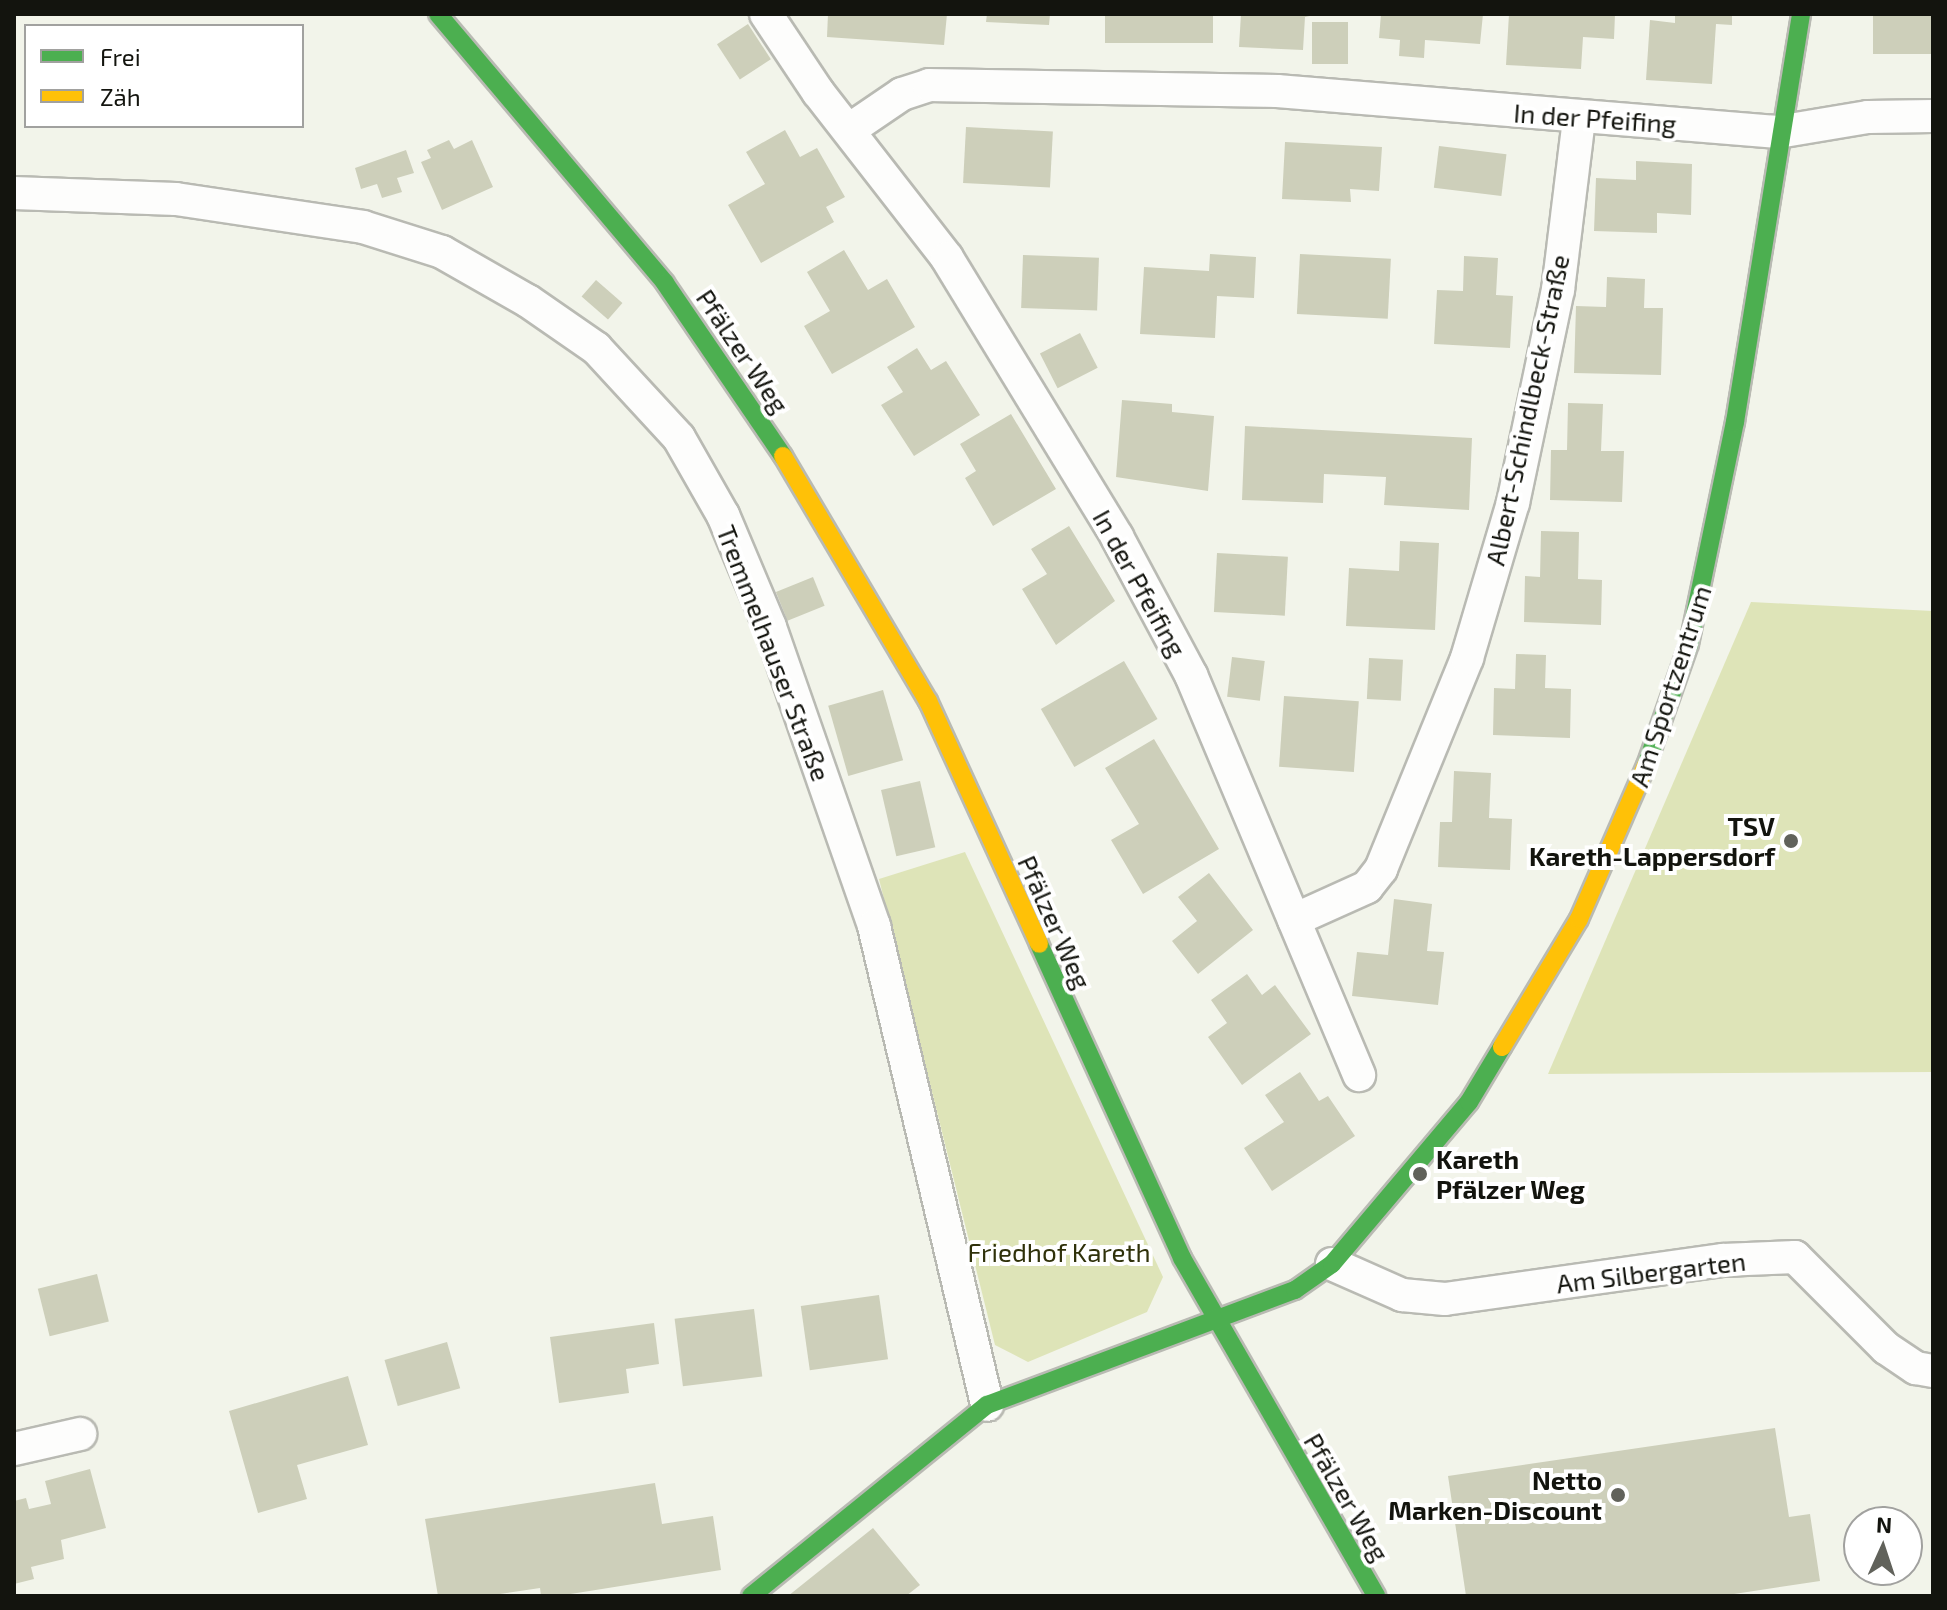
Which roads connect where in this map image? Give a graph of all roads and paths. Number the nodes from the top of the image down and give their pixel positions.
1 (438, 14) edge
2 (766, 14) edge
3 (1801, 14) edge
4 (1933, 116) edge
5 (1579, 118) junction
6 (849, 130) junction
7 (1778, 132) junction
8 (14, 193) edge
9 (1294, 920) junction
10 (1359, 1075) dead end
11 (1332, 1264) junction
12 (1215, 1317) junction
13 (1933, 1371) edge
14 (987, 1405) junction
15 (80, 1434) dead end
16 (14, 1449) edge
17 (751, 1596) edge
18 (1376, 1596) edge

1 - 12 street, Pfälzer Weg
2 - 6 street, In der Pfeifing
3 - 7 street, Am Sportzentrum
4 - 7 street
5 - 6 street, In der Pfeifing
5 - 7 street, In der Pfeifing
5 - 9 street, Albert-Schindlbeck-Straße
6 - 9 street, In der Pfeifing
7 - 11 street, Am Sportzentrum
8 - 14 street, Tremmelhauser Straße
9 - 10 street, In der Pfeifing
11 - 12 street, Am Sportzentrum
11 - 13 street, Am Silbergarten
12 - 14 street
12 - 18 street, Pfälzer Weg
14 - 17 street
15 - 16 street

